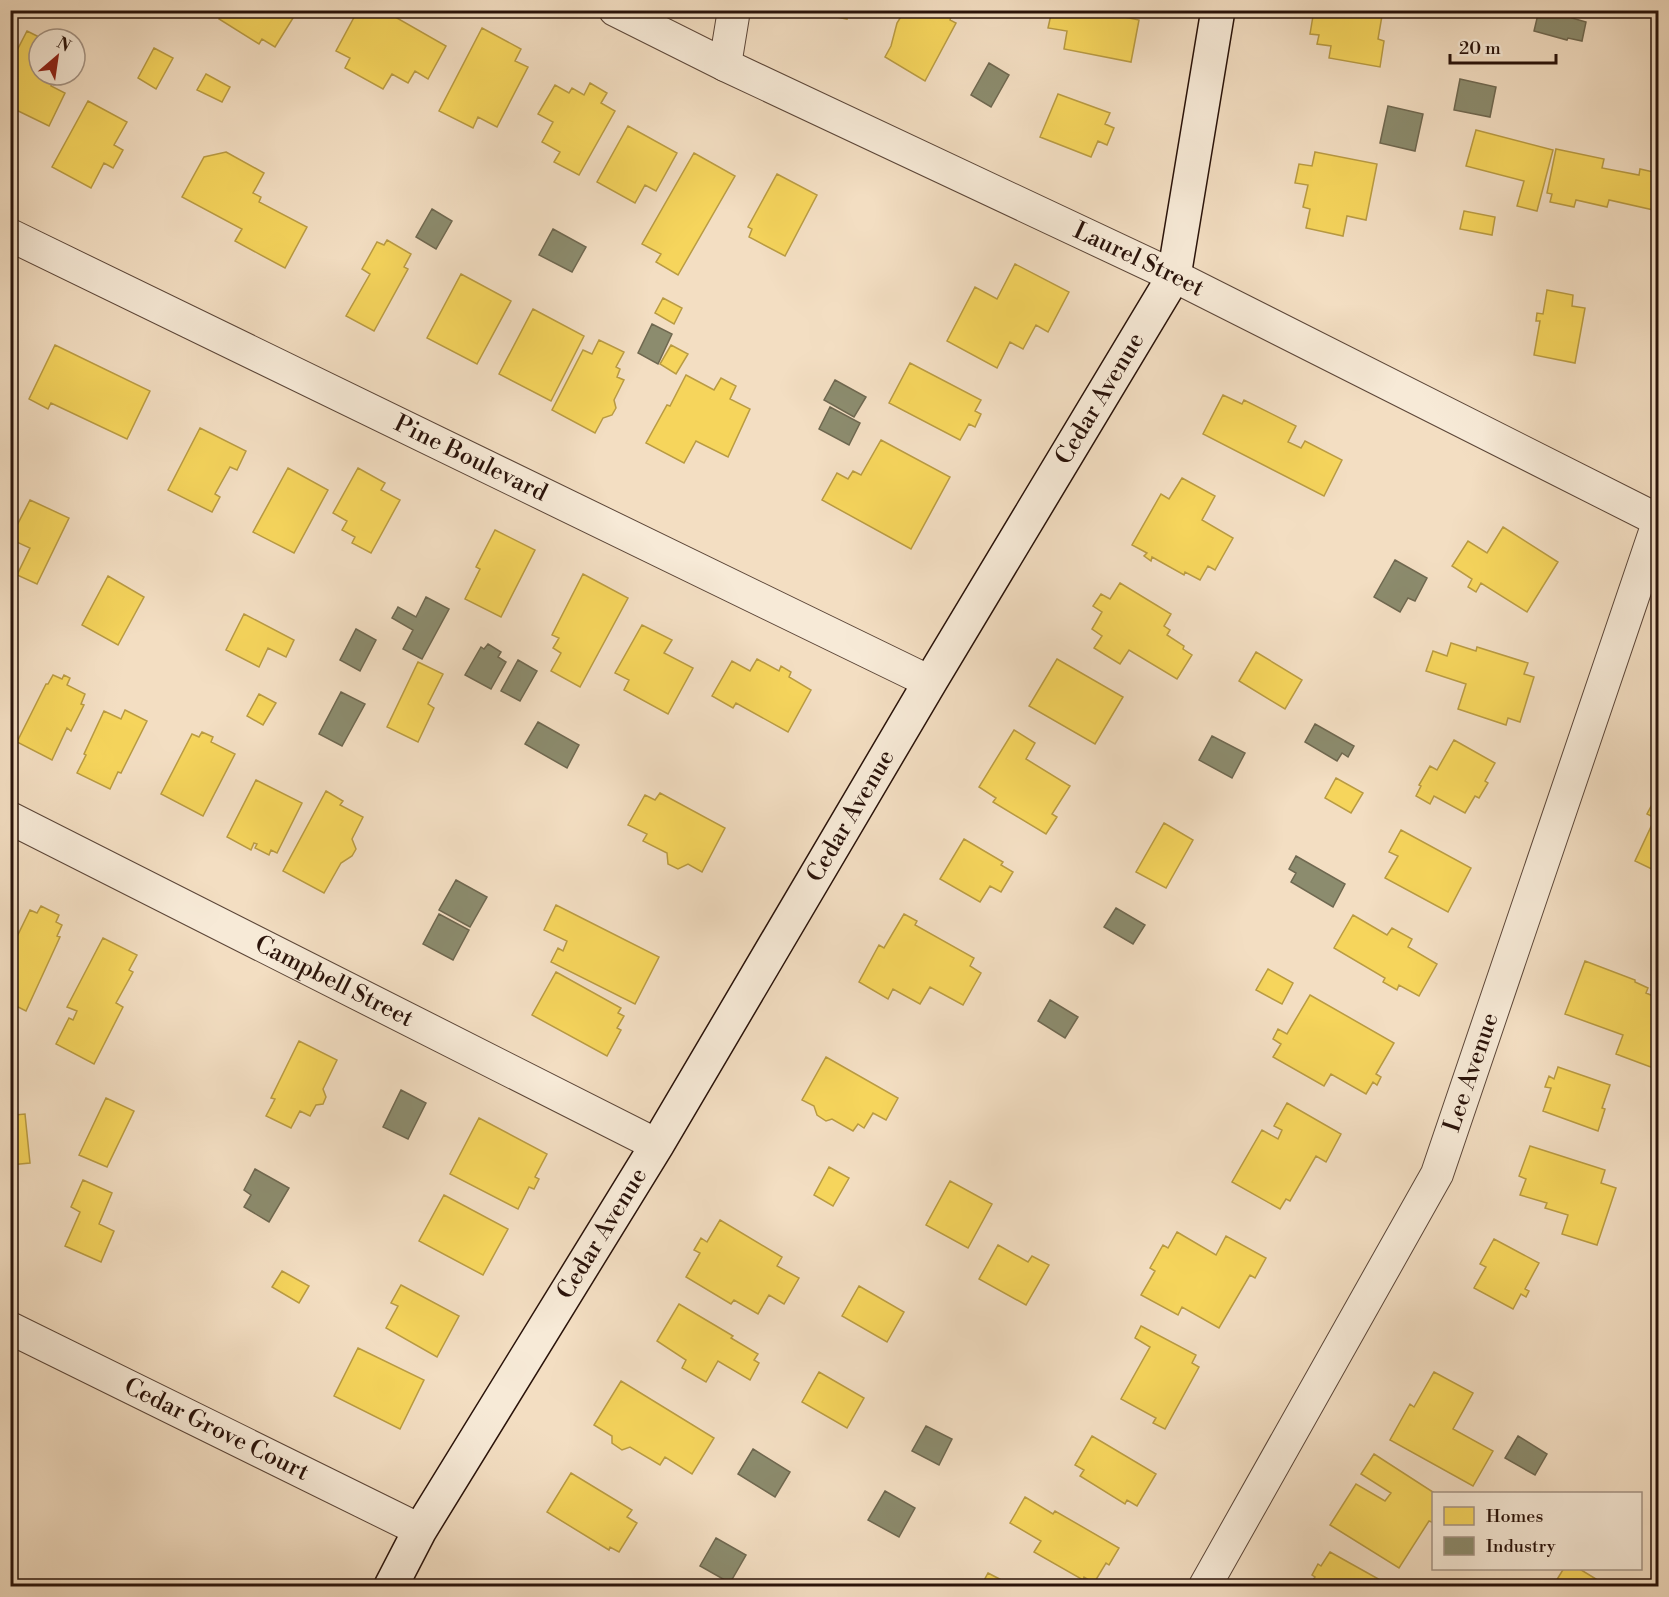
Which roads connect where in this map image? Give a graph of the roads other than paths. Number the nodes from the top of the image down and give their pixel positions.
1 (615, 10) edge
2 (734, 10) edge
3 (1218, 10) edge
4 (725, 65) junction
5 (10, 235) edge
6 (1174, 276) junction
7 (1659, 522) edge
8 (930, 682) junction
9 (10, 818) edge
10 (657, 1145) junction
11 (10, 1328) edge
12 (420, 1530) junction
13 (391, 1587) edge
14 (1205, 1587) edge

1 - 4 street, Laurel Street
2 - 4 street
3 - 6 street, Cedar Avenue
4 - 6 street, Laurel Street
5 - 8 street, Pine Boulevard
6 - 7 street, Laurel Street
6 - 8 street, Cedar Avenue
7 - 14 street, Lee Avenue
8 - 10 street, Cedar Avenue
9 - 10 street, Campbell Street
10 - 12 street, Cedar Avenue
11 - 12 street, Cedar Grove Court
12 - 13 street, Cedar Avenue

